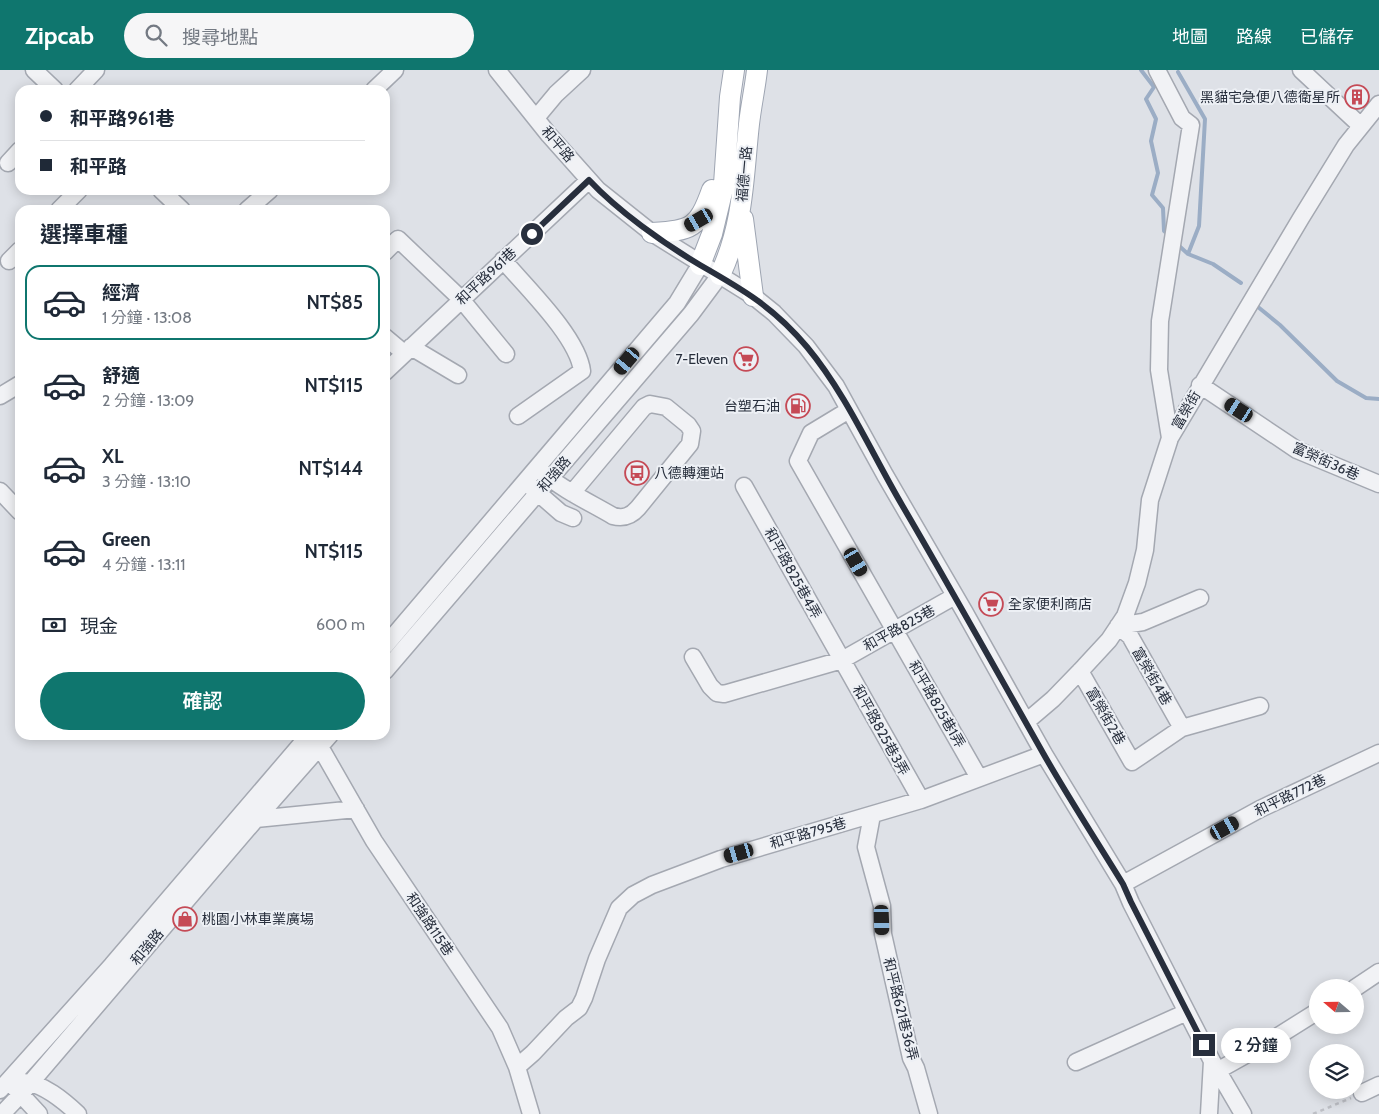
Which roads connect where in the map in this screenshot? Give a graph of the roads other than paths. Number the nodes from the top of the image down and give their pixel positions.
1 (34, 70) edge
2 (96, 70) edge
3 (395, 70) edge
4 (497, 70) edge
5 (582, 70) edge
6 (734, 70) edge
7 (757, 70) edge
8 (1157, 70) edge
9 (1301, 70) edge
10 (50, 85) edge
11 (82, 85) edge
12 (379, 85) edge
13 (730, 97) junction
14 (1379, 104) edge
15 (536, 118) junction
16 (1361, 126) junction
17 (15, 155) edge
18 (8, 163) dead end
19 (589, 180) junction
20 (74, 195) edge
21 (166, 195) edge
22 (264, 195) edge
23 (64, 205) edge
24 (177, 205) edge
25 (253, 205) edge
26 (742, 208) junction
27 (652, 233) junction
28 (390, 247) edge
29 (503, 260) junction
30 (700, 265) junction
31 (720, 275) junction
32 (753, 296) junction
33 (461, 299) junction
34 (390, 341) edge
35 (407, 350) junction
36 (506, 354) dead end
37 (390, 367) edge
38 (458, 375) dead end
39 (1200, 385) junction
40 (850, 410) junction
41 (518, 416) dead end
42 (1170, 438) junction
43 (536, 468) junction
44 (550, 479) junction
45 (525, 482) junction
46 (1379, 484) edge
47 (744, 486) dead end
48 (0, 491) edge
49 (538, 493) junction
50 (572, 493) junction
51 (15, 507) edge
52 (582, 511) junction
53 (955, 596) junction
54 (1200, 598) dead end
55 (1118, 626) junction
56 (895, 630) junction
57 (390, 640) edge
58 (694, 657) dead end
59 (842, 660) junction
60 (390, 665) edge
61 (1080, 671) junction
62 (1260, 706) dead end
63 (1026, 722) junction
64 (1182, 728) junction
65 (316, 740) edge
66 (316, 740) edge
67 (319, 740) edge
68 (1379, 753) edge
69 (1044, 754) junction
70 (979, 778) junction
71 (921, 800) junction
72 (356, 809) junction
73 (872, 815) junction
74 (256, 819) junction
75 (1123, 884) junction
76 (1379, 972) edge
77 (1364, 982) edge
78 (1187, 1012) junction
79 (1309, 1017) edge
80 (1076, 1062) dead end
81 (1215, 1066) junction
82 (517, 1068) junction
83 (3, 1083) edge
84 (1379, 1085) edge
85 (26, 1088) junction
86 (1364, 1092) edge
87 (2, 1114) edge
88 (38, 1114) edge
89 (78, 1114) edge
90 (531, 1114) edge
91 (929, 1114) edge
92 (1209, 1114) edge
93 (1243, 1114) edge

1 - 10 street
2 - 11 street
3 - 12 street
4 - 15 street, 和平路
5 - 15 street
6 - 13 main road, 福德一路
7 - 26 main road, 福德一路
8 - 42 street
9 - 16 street
13 - 27 main road
13 - 30 main road, 福德一路
14 - 16 street, 富榮街
15 - 19 street, 和平路
16 - 39 street, 富榮街
17 - 18 street
19 - 27 street, 和平路
19 - 29 street, 和平路961巷
20 - 23 street
21 - 24 street
22 - 25 street
26 - 31 main road, 福德一路
26 - 32 main road
27 - 30 street, 和平路
28 - 33 street
29 - 33 street, 和平路961巷
29 - 41 street
30 - 31 street, 和平路
30 - 43 street, 和強路
31 - 32 street, 和平路
31 - 44 street, 和強路
32 - 40 street, 和平路
33 - 35 street, 和平路961巷
33 - 36 street
34 - 35 street
35 - 37 street, 和平路961巷
35 - 38 street
39 - 42 street, 富榮街
39 - 46 street, 富榮街36巷
40 - 53 street, 和平路
40 - 56 street, 和平路825巷1弄
42 - 55 street, 富榮街
43 - 44 street
43 - 45 street, 和強路
44 - 49 street, 和強路
44 - 50 street
45 - 49 street
45 - 57 street, 和強路
47 - 59 street, 和平路825巷4弄
48 - 51 street
49 - 52 street
49 - 60 street, 和強路
50 - 52 street
50 - 52 street
53 - 56 street, 和平路825巷
53 - 63 street, 和平路
54 - 55 street
55 - 61 street, 富榮街
55 - 64 street, 富榮街4巷
56 - 59 street, 和平路825巷
56 - 70 street, 和平路825巷1弄
58 - 59 street, 和平路825巷
59 - 71 street, 和平路825巷3弄
61 - 63 street, 富榮街
61 - 64 street, 富榮街2巷
62 - 64 street
63 - 69 street, 和平路
65 - 74 street, 和強路
66 - 83 street, 和強路
67 - 72 street, 和強路115巷
68 - 75 street, 和平路772巷
69 - 70 street, 和平路795巷
69 - 75 street, 和平路
70 - 71 street, 和平路795巷
71 - 73 street, 和平路795巷
72 - 74 street
72 - 82 street, 和強路115巷
73 - 82 street, 和平路795巷
73 - 91 street, 和平路621巷36弄
74 - 85 street, 和強路
75 - 78 street, 和平路
76 - 77 street
78 - 80 street
78 - 81 street, 和平路
79 - 81 street
81 - 92 street
81 - 93 street, 和平路
82 - 90 street, 和強路115巷
83 - 85 street
84 - 86 street
85 - 87 street, 和強路
85 - 88 street
85 - 89 street

